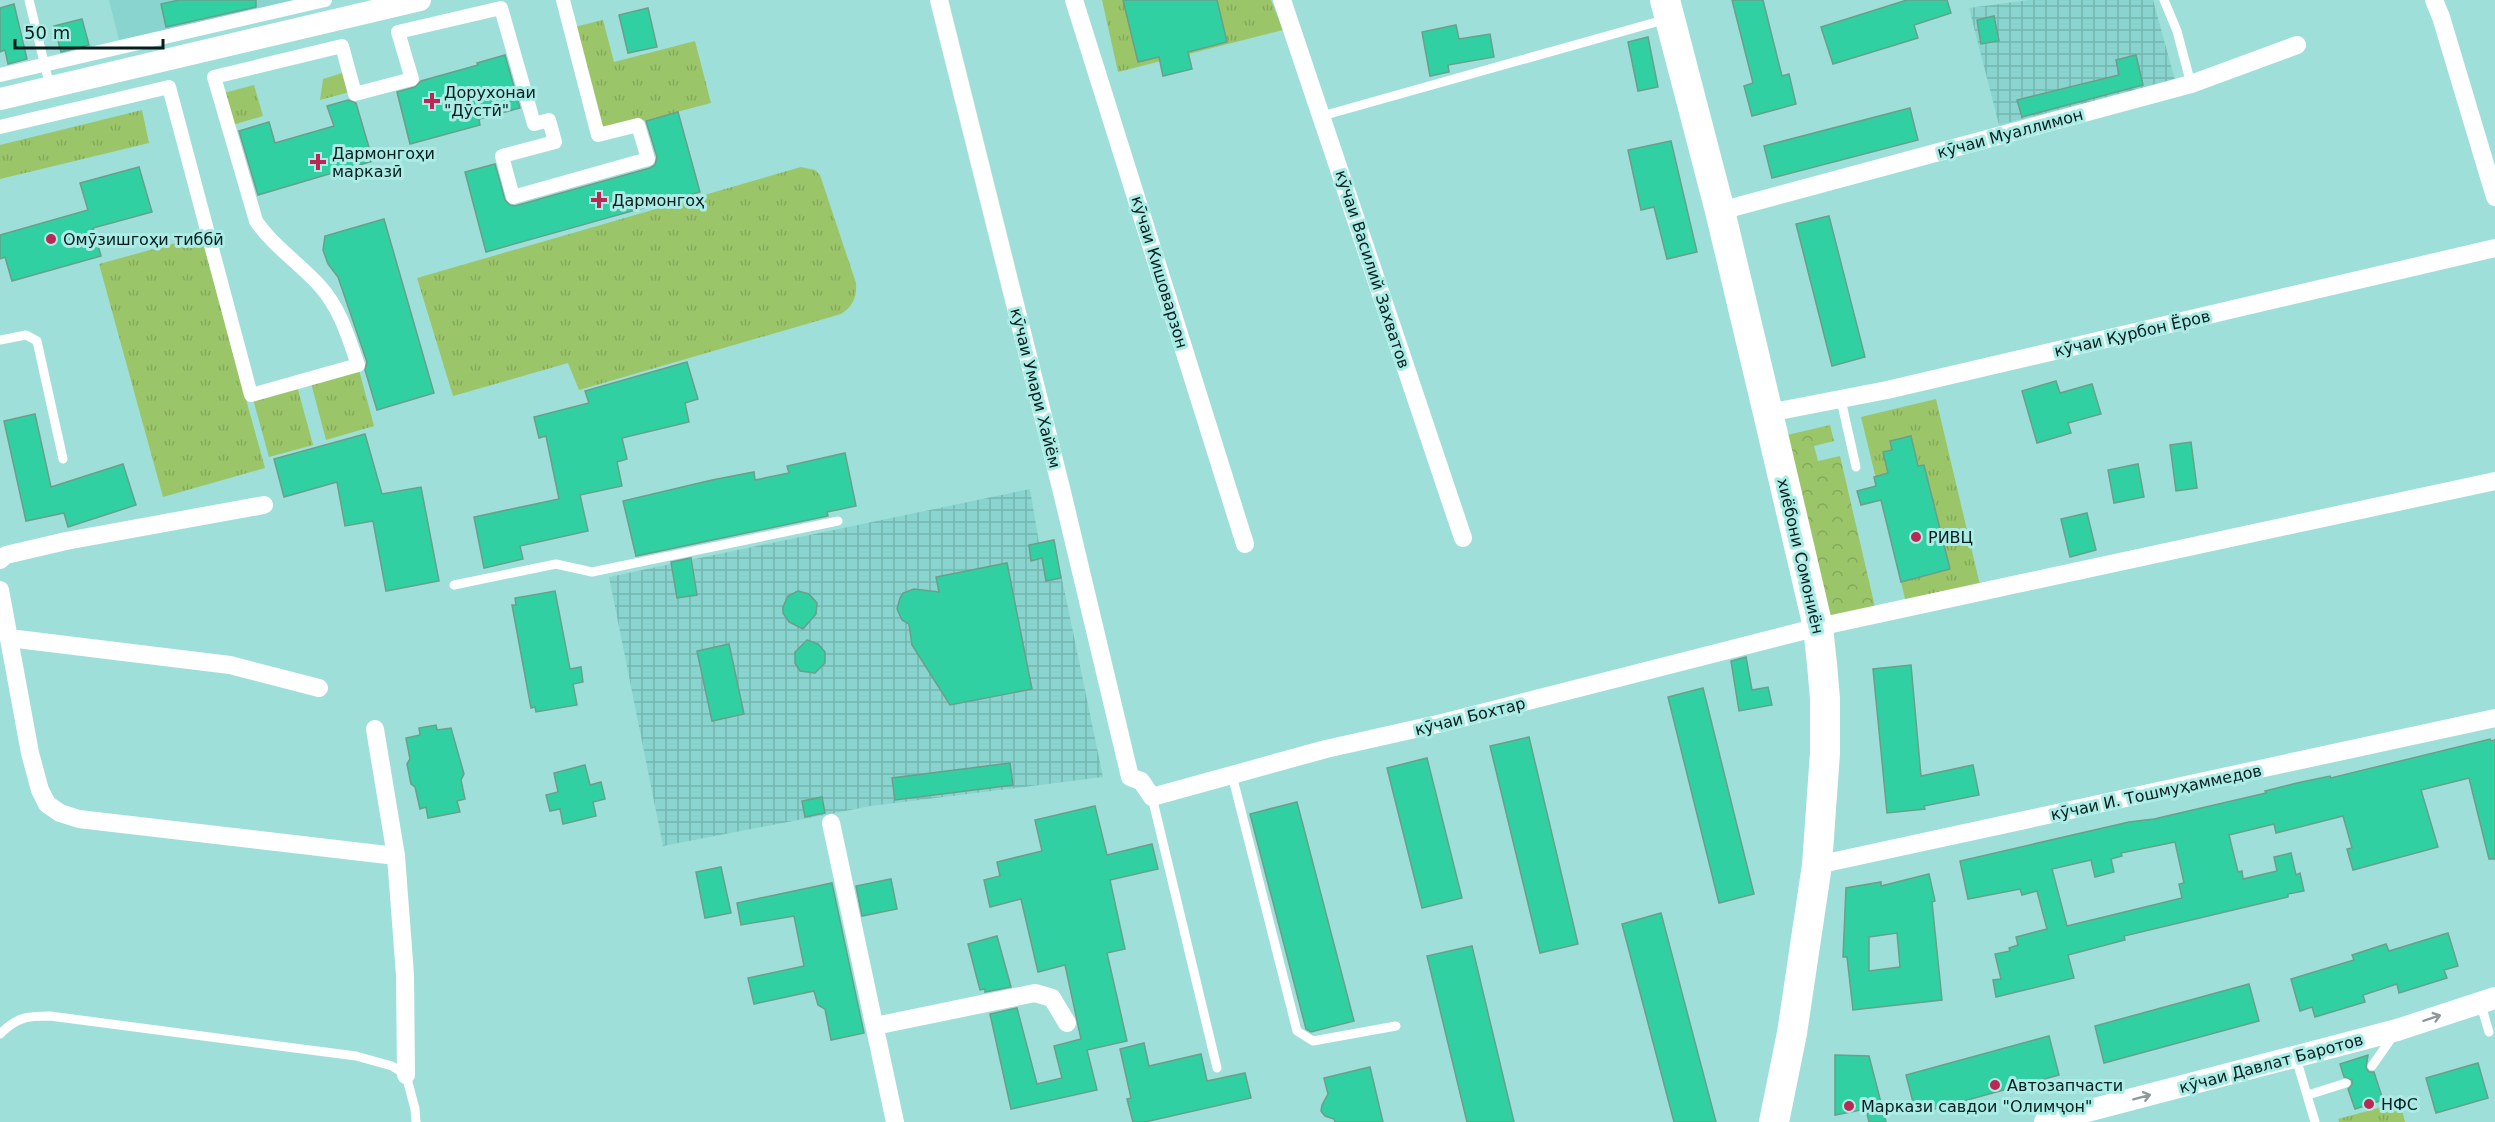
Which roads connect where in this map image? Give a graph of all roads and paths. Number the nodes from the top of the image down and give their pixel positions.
1 (29, 0) edge
2 (325, 0) edge
3 (420, 0) edge
4 (563, 0) edge
5 (939, 0) edge
6 (1074, 0) edge
7 (1282, 0) edge
8 (2164, 0) edge
9 (2434, 0) edge
10 (1673, 9) edge
11 (2297, 45) dead end
12 (45, 64) junction
13 (0, 75) edge
14 (2191, 84) junction
15 (50, 87) junction
16 (0, 99) edge
17 (1322, 116) junction
18 (0, 127) edge
19 (2495, 197) edge
20 (1727, 209) junction
21 (2495, 248) edge
22 (0, 340) edge
23 (1840, 400) junction
24 (1777, 411) junction
25 (63, 459) dead end
26 (1856, 467) dead end
27 (2495, 480) edge
28 (264, 505) dead end
29 (838, 521) dead end
30 (1463, 538) dead end
31 (1245, 544) dead end
32 (0, 560) edge
33 (454, 585) dead end
34 (0, 590) edge
35 (1825, 625) junction
36 (9, 638) junction
37 (319, 688) dead end
38 (2495, 718) edge
39 (375, 729) dead end
40 (1232, 775) junction
41 (1152, 798) junction
42 (831, 823) dead end
43 (396, 856) junction
44 (1824, 863) junction
45 (2488, 1000) edge
46 (1067, 1023) dead end
47 (875, 1026) junction
48 (1396, 1026) dead end
49 (2397, 1030) junction
50 (2489, 1032) dead end
51 (0, 1034) edge
52 (2295, 1055) junction
53 (2372, 1066) dead end
54 (1217, 1068) dead end
55 (406, 1075) junction
56 (2346, 1083) dead end
57 (2308, 1095) junction
58 (416, 1122) edge
59 (895, 1122) edge
60 (1774, 1122) edge
61 (1788, 1122) edge
62 (2045, 1122) edge
63 (2315, 1122) edge

1 - 12 lane
2 - 12 street
3 - 15 street
4 - 18 street
5 - 41 street, кӯчаи Умари Хайём
6 - 31 street, кӯчаи Кишоварзон
7 - 17 street, кӯчаи Василий Захватов
8 - 14 lane
9 - 19 street
10 - 17 lane
10 - 20 highway, хиёбони Сомониён
11 - 14 street, кӯчаи Муаллимон
12 - 13 street
12 - 15 lane
14 - 20 street, кӯчаи Муаллимон
15 - 16 street
17 - 30 street, кӯчаи Василий Захватов
20 - 24 highway, хиёбони Сомониён
21 - 23 street, кӯчаи Қурбон Ёров
22 - 25 lane
23 - 24 street, кӯчаи Қурбон Ёров
23 - 26 lane
24 - 35 highway, хиёбони Сомониён
27 - 35 street, кӯчаи Бохтар
28 - 32 street
29 - 33 lane
34 - 36 street
35 - 40 street, кӯчаи Бохтар
35 - 44 highway, хиёбони Сомониён
36 - 37 street
36 - 43 street
38 - 44 street, кӯчаи И. Тошмуҳаммедов
39 - 43 street
40 - 41 street, кӯчаи Бохтар
40 - 48 lane
41 - 54 lane
42 - 47 street
43 - 55 street
44 - 60 highway, хиёбони Сомониён
44 - 61 highway, хиёбони Сомониён
49 -> 45 street, кӯчаи Давлат Баротов
45 - 50 lane
46 - 47 street
47 - 59 street
49 - 52 street, кӯчаи Давлат Баротов
49 - 53 lane
51 - 55 lane
52 - 57 lane
62 -> 52 street, кӯчаи Давлат Баротов
55 - 58 lane
56 - 57 lane
57 - 63 lane

